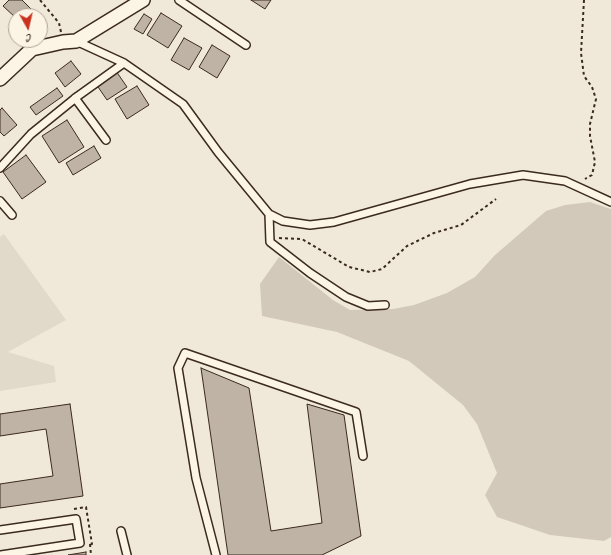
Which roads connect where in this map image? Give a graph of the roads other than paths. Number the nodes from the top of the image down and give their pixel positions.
1 (143, 0) edge
2 (179, 0) edge
3 (76, 41) junction
4 (246, 45) dead end
5 (124, 62) junction
6 (0, 79) edge
7 (75, 98) junction
8 (106, 140) dead end
9 (0, 168) edge
10 (0, 201) edge
11 (611, 202) edge
12 (269, 214) junction
13 (12, 215) dead end
14 (385, 305) dead end
15 (363, 456) dead end
16 (0, 530) edge
17 (121, 530) dead end
18 (2, 555) edge
19 (127, 555) edge
20 (216, 555) edge

1 - 3 street
2 - 4 lane
3 - 5 lane
3 - 6 street
5 - 7 lane
5 - 12 lane
7 - 8 lane
7 - 9 lane
10 - 13 lane
11 - 12 lane
12 - 14 lane
15 - 20 lane
16 - 18 lane
17 - 19 lane

